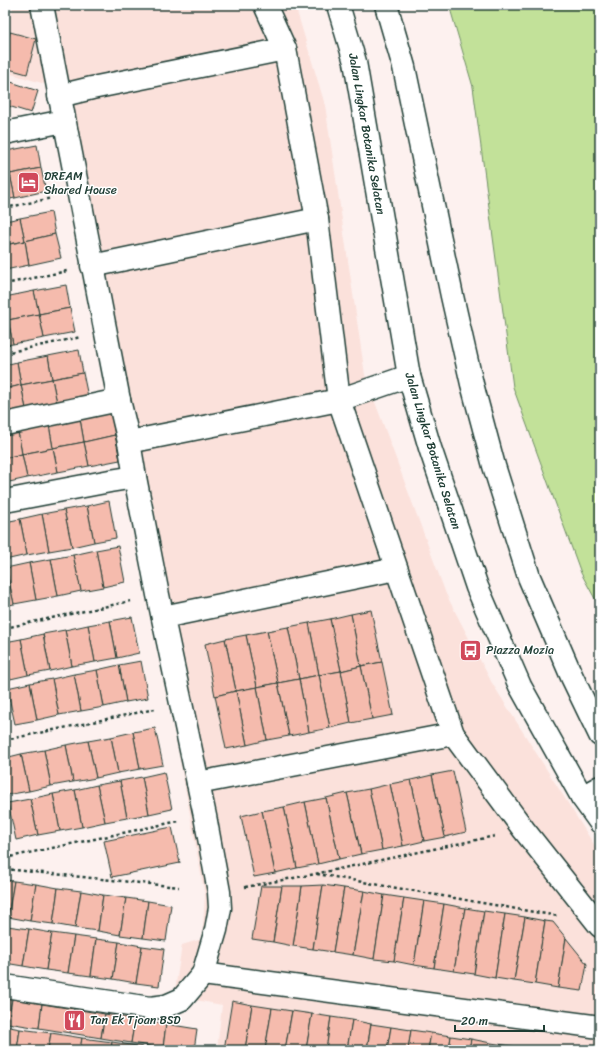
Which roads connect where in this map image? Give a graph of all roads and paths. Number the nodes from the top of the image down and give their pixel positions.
1 (42, 5) edge
2 (265, 5) edge
3 (338, 5) edge
4 (386, 5) edge
5 (285, 49) junction
6 (59, 96) junction
7 (5, 119) edge
8 (64, 121) junction
9 (33, 127) junction
10 (5, 133) edge
11 (47, 199) dead end
12 (5, 208) edge
13 (317, 219) junction
14 (92, 266) junction
15 (62, 272) dead end
16 (5, 284) edge
17 (75, 339) dead end
18 (5, 353) edge
19 (409, 376) junction
20 (119, 400) junction
21 (339, 400) junction
22 (5, 424) edge
23 (129, 442) junction
24 (135, 477) junction
25 (5, 502) edge
26 (396, 569) junction
27 (137, 600) dead end
28 (163, 617) junction
29 (5, 628) edge
30 (153, 709) dead end
31 (453, 734) junction
32 (600, 735) edge
33 (5, 740) edge
34 (198, 783) junction
35 (591, 792) edge
36 (174, 822) dead end
37 (600, 822) edge
38 (524, 830) junction
39 (5, 858) edge
40 (5, 869) edge
41 (315, 874) junction
42 (179, 887) dead end
43 (219, 892) junction
44 (558, 916) dead end
45 (600, 926) edge
46 (203, 974) junction
47 (5, 986) edge
48 (600, 1028) edge

1 - 6 street
2 - 5 street
3 - 19 street, Jalan Lingkar Botanika Selatan
4 - 32 street
5 - 6 street
5 - 13 street
6 - 8 street
7 - 9 street
8 - 9 street
8 - 14 street
9 - 10 street
11 - 12 path
13 - 14 street
13 - 21 street
14 - 20 street
15 - 16 path
17 - 18 path
19 - 21 street
19 - 35 street, Jalan Lingkar Botanika Selatan
20 - 22 street
20 - 23 street
21 - 23 street
21 - 26 street
23 - 24 street
24 - 25 street
24 - 28 street
26 - 28 street
26 - 31 street
27 - 29 path
28 - 34 street
30 - 33 path
31 - 34 street
31 - 38 street
34 - 43 street
35 - 37 street, Jalan Lingkar Botanika Selatan
36 - 39 path
38 - 41 path
38 - 45 street
40 - 42 path
41 - 43 path
41 - 44 path
43 - 46 street
46 - 47 street
46 - 48 street

